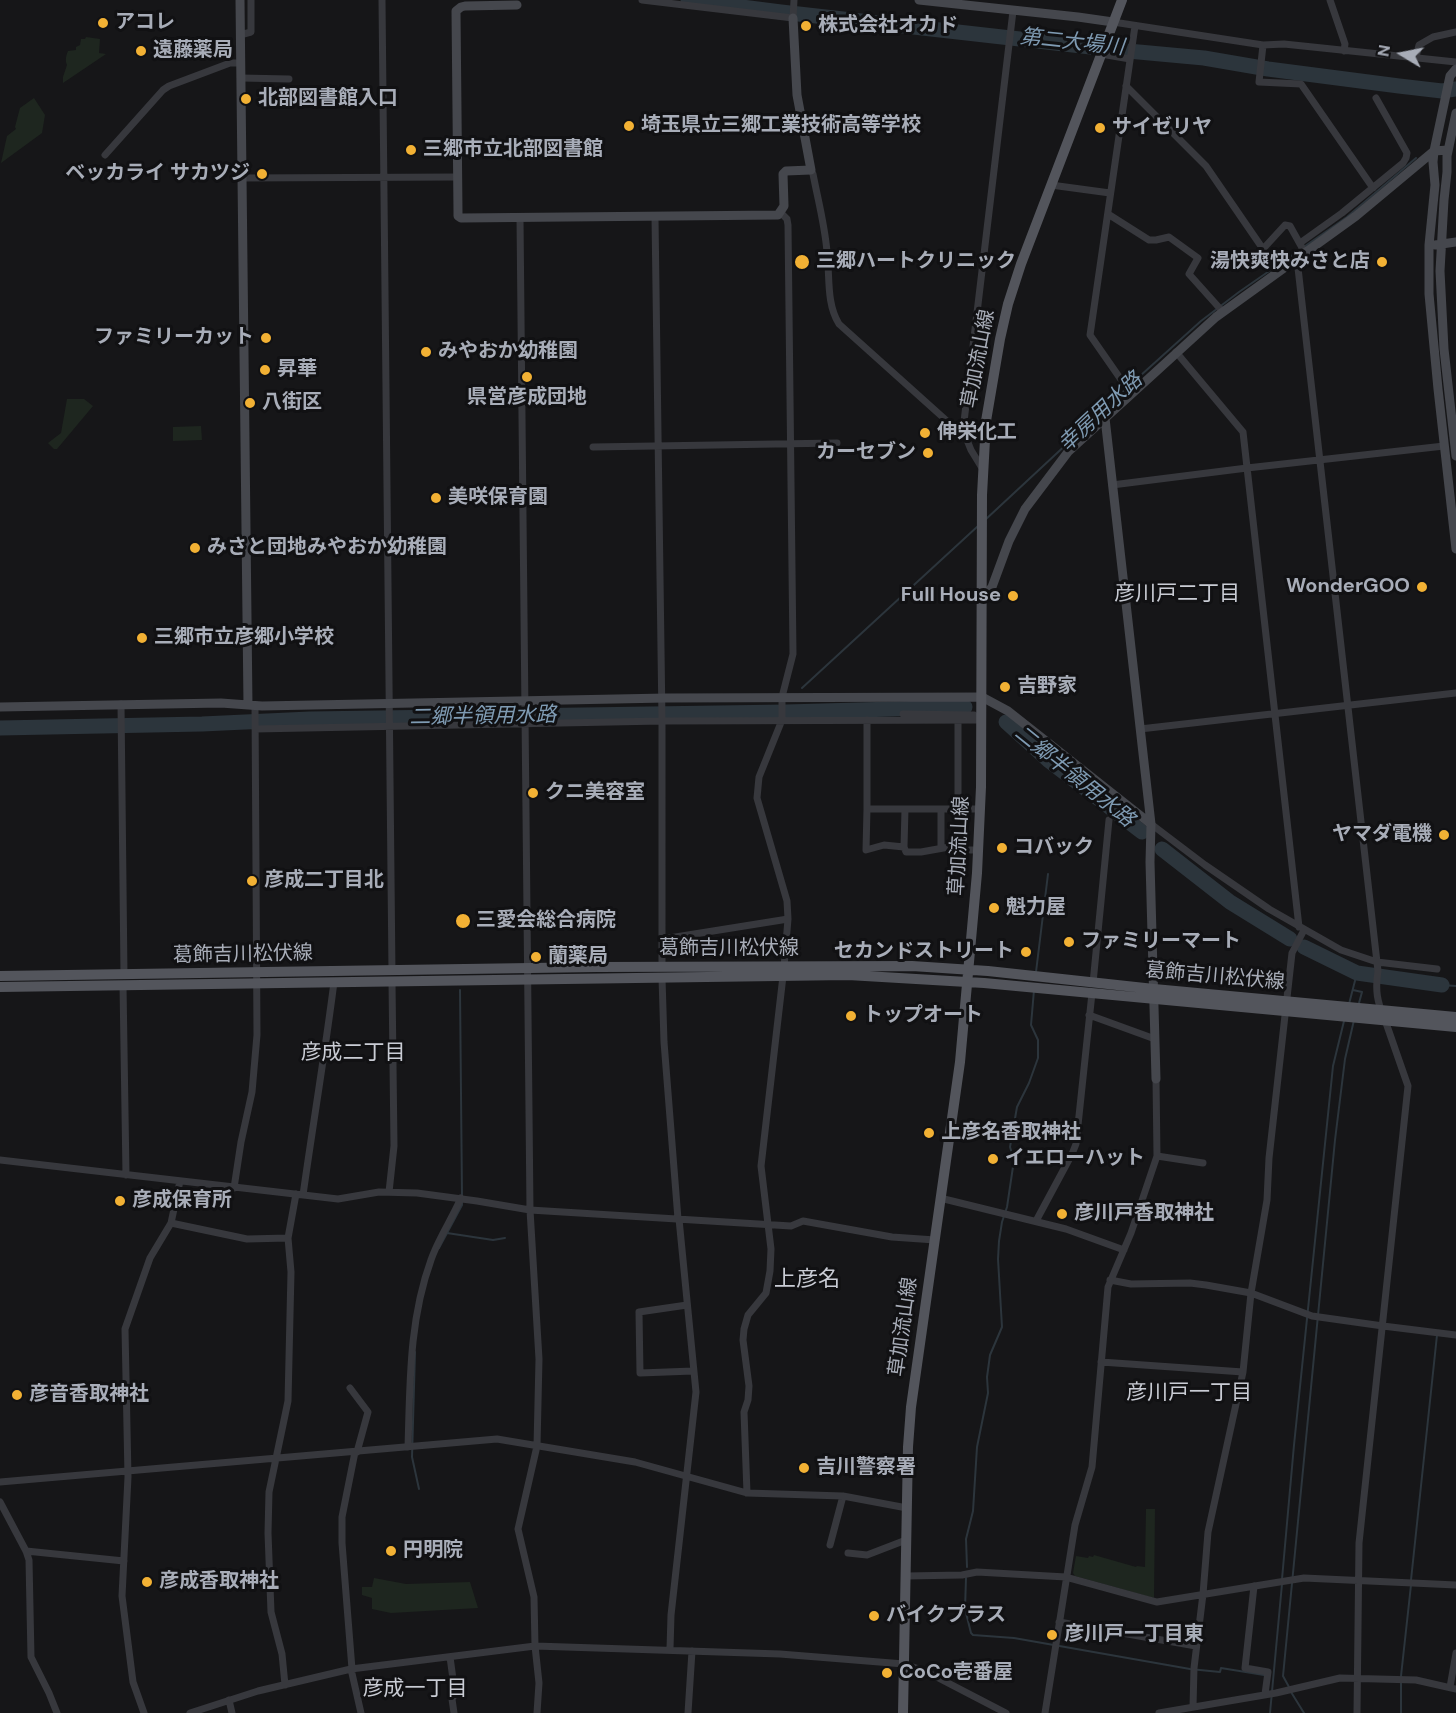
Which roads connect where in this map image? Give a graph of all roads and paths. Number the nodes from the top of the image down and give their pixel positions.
1 (240, 0) edge
2 (251, 0) edge
3 (382, 0) edge
4 (642, 0) edge
5 (794, 0) edge
6 (919, 0) edge
7 (1000, 0) edge
8 (1122, 0) edge
9 (1330, 0) edge
10 (653, 1) edge
11 (517, 2) edge
12 (1009, 11) junction
13 (793, 18) junction
14 (1113, 22) junction
15 (1135, 26) junction
16 (1456, 32) edge
17 (240, 35) junction
18 (1263, 45) junction
19 (1344, 51) junction
20 (1101, 54) junction
21 (1416, 57) junction
22 (1130, 58) junction
23 (1456, 62) edge
24 (241, 63) junction
25 (1456, 69) edge
26 (241, 78) junction
27 (289, 79) dead end
28 (1126, 86) junction
29 (1376, 98) dead end
30 (1456, 113) edge
31 (1448, 150) junction
32 (1434, 152) junction
33 (105, 155) dead end
34 (811, 170) junction
35 (384, 177) junction
36 (457, 177) junction
37 (242, 178) junction
38 (1051, 185) junction
39 (1373, 188) junction
40 (1110, 193) junction
41 (781, 213) junction
42 (1107, 214) junction
43 (656, 217) junction
44 (520, 218) junction
45 (1456, 242) edge
46 (1300, 243) junction
47 (1440, 244) junction
48 (1429, 245) junction
49 (1305, 253) junction
50 (1295, 260) junction
51 (1220, 310) junction
52 (1176, 352) junction
53 (1133, 392) junction
54 (1105, 418) junction
55 (964, 434) junction
56 (837, 443) dead end
57 (791, 445) junction
58 (657, 446) junction
59 (1444, 446) junction
60 (593, 447) dead end
61 (1456, 449) edge
62 (1456, 456) edge
63 (1320, 460) junction
64 (982, 468) junction
65 (1247, 468) junction
66 (1112, 485) junction
67 (1456, 549) edge
68 (981, 602) junction
69 (1456, 693) edge
70 (982, 697) junction
71 (661, 698) junction
72 (782, 702) junction
73 (389, 703) junction
74 (121, 704) junction
75 (524, 706) junction
76 (1348, 706) junction
77 (0, 707) edge
78 (252, 708) junction
79 (903, 714) dead end
80 (1275, 714) junction
81 (662, 715) junction
82 (978, 717) junction
83 (782, 720) junction
84 (867, 720) junction
85 (958, 720) junction
86 (390, 721) junction
87 (524, 723) junction
88 (255, 726) junction
89 (1140, 729) junction
90 (867, 809) junction
91 (905, 809) junction
92 (941, 809) junction
93 (958, 809) junction
94 (981, 809) junction
95 (1109, 820) dead end
96 (1151, 824) junction
97 (904, 847) junction
98 (941, 848) junction
99 (979, 850) junction
100 (788, 920) junction
101 (1301, 929) junction
102 (663, 939) junction
103 (1377, 962) junction
104 (526, 969) junction
105 (1437, 969) dead end
106 (968, 970) junction
107 (784, 971) junction
108 (662, 973) junction
109 (0, 976) edge
110 (392, 976) junction
111 (257, 978) junction
112 (124, 980) junction
113 (526, 981) junction
114 (334, 982) junction
115 (967, 982) junction
116 (0, 987) edge
117 (1092, 988) junction
118 (1153, 994) junction
119 (1286, 1006) junction
120 (1089, 1015) junction
121 (1383, 1015) junction
122 (1456, 1017) edge
123 (1456, 1027) edge
124 (1155, 1039) junction
125 (1156, 1079) joint
126 (1157, 1156) junction
127 (0, 1160) edge
128 (1203, 1162) dead end
129 (126, 1175) junction
130 (180, 1181) junction
131 (234, 1188) junction
132 (389, 1192) junction
133 (299, 1194) junction
134 (461, 1198) junction
135 (940, 1198) junction
136 (530, 1210) junction
137 (678, 1219) junction
138 (1036, 1221) junction
139 (171, 1223) junction
140 (768, 1224) junction
141 (288, 1238) junction
142 (935, 1240) junction
143 (1124, 1250) junction
144 (1110, 1280) junction
145 (1251, 1293) junction
146 (687, 1305) junction
147 (1383, 1326) junction
148 (1456, 1335) edge
149 (1101, 1362) junction
150 (693, 1371) junction
151 (1243, 1371) junction
152 (350, 1388) dead end
153 (537, 1446) junction
154 (408, 1447) junction
155 (356, 1452) junction
156 (275, 1458) junction
157 (127, 1470) junction
158 (687, 1476) junction
159 (0, 1482) edge
160 (747, 1493) junction
161 (843, 1496) junction
162 (0, 1502) edge
163 (907, 1508) junction
164 (906, 1540) junction
165 (830, 1545) dead end
166 (26, 1551) junction
167 (848, 1553) dead end
168 (124, 1561) junction
169 (906, 1576) junction
170 (1066, 1577) junction
171 (1359, 1580) junction
172 (1456, 1585) edge
173 (1254, 1586) junction
174 (1203, 1594) junction
175 (1059, 1622) junction
176 (536, 1646) junction
177 (1196, 1646) junction
178 (670, 1649) junction
179 (692, 1651) junction
180 (1456, 1653) edge
181 (450, 1658) junction
182 (904, 1664) junction
183 (352, 1669) junction
184 (1358, 1678) junction
185 (285, 1685) junction
186 (1453, 1688) edge
187 (1265, 1694) junction
188 (229, 1700) junction
189 (1195, 1709) edge
190 (57, 1713) edge
191 (144, 1713) edge
192 (190, 1713) edge
193 (232, 1713) edge
194 (361, 1713) edge
195 (454, 1713) edge
196 (537, 1713) edge
197 (688, 1713) edge
198 (903, 1713) edge
199 (1006, 1713) edge
200 (1044, 1713) edge
201 (1159, 1713) edge
202 (1357, 1713) edge

1 - 17 street
2 - 17 street
3 - 35 street
4 - 10 street
5 - 13 street
6 - 12 street
7 - 12 street
8 - 14 main road, 草加流山線
9 - 19 street
10 - 13 street
11 - 36 street
12 - 14 street
12 - 55 street
13 - 34 street
14 - 15 street
14 - 20 main road, 草加流山線
15 - 18 street
15 - 22 street
16 - 21 street
17 - 24 street
18 - 19 street
18 - 39 street
19 - 21 street
20 - 22 street
20 - 38 main road, 草加流山線
21 - 23 street
22 - 28 street
24 - 26 street
24 - 33 street
25 - 32 street
26 - 27 street
26 - 37 street
28 - 40 street
28 - 46 street
29 - 39 street
30 - 31 street
31 - 32 street
31 - 47 street
32 - 48 street
32 - 49 street
34 - 41 street
34 - 55 street
35 - 36 street
35 - 37 street
35 - 73 street
36 - 44 street
37 - 78 street
38 - 40 street
38 - 64 main road, 草加流山線
39 - 46 street
40 - 42 street
41 - 43 street
41 - 57 street
42 - 51 street
42 - 53 street
43 - 44 street
43 - 58 street
44 - 75 street
45 - 47 street
46 - 49 street
47 - 48 street
47 - 61 street
48 - 59 street
49 - 50 street
50 - 51 street
50 - 63 street
51 - 52 street
52 - 53 street
52 - 65 street
53 - 54 street
54 - 66 street
54 - 68 street
55 - 64 street
56 - 57 street
57 - 58 street
57 - 72 street
58 - 60 street
58 - 71 street
59 - 63 street
59 - 67 street
61 - 62 street
63 - 65 street
63 - 76 street
64 - 68 main road, 草加流山線
65 - 66 street
65 - 80 street
66 - 89 street
68 - 70 main road, 草加流山線
69 - 76 street
70 - 72 street
70 - 82 main road, 草加流山線
70 - 96 street
71 - 72 street
71 - 75 street
71 - 81 street
72 - 83 street
73 - 75 street
73 - 78 street
73 - 86 street
74 - 77 street
74 - 78 street
74 - 112 street
75 - 87 street
76 - 80 street
76 - 103 street
78 - 88 street
79 - 82 street
80 - 89 street
80 - 101 street
81 - 83 street
81 - 87 street
81 - 102 street
82 - 85 street
82 - 94 main road, 草加流山線
83 - 84 street
83 - 100 street
84 - 85 street
84 - 90 street
85 - 93 street
86 - 87 street
86 - 88 street
86 - 110 street
87 - 104 street
88 - 111 street
89 - 96 street
90 - 91 street
90 - 97 street
91 - 92 street
91 - 97 street
92 - 93 street
92 - 98 street
93 - 94 street
94 - 99 main road, 草加流山線
95 - 117 street
96 - 101 street
96 - 118 street
97 - 98 street
98 - 99 street
99 - 106 main road, 草加流山線
100 - 102 street
100 - 107 street
101 - 103 street
101 - 119 street
102 - 108 street
103 - 105 street
103 - 121 street
104 - 108 main road, 葛飾吉川松伏線
104 - 110 main road, 葛飾吉川松伏線
104 - 113 street
106 - 107 main road, 葛飾吉川松伏線
106 - 115 main road, 草加流山線
106 - 117 main road, 葛飾吉川松伏線
107 - 108 main road, 葛飾吉川松伏線
107 - 115 main road, 葛飾吉川松伏線
107 - 140 street
108 - 113 main road, 葛飾吉川松伏線
108 - 137 street
109 - 112 main road, 葛飾吉川松伏線
110 - 111 main road, 葛飾吉川松伏線
110 - 113 main road, 葛飾吉川松伏線
110 - 114 main road, 葛飾吉川松伏線
110 - 132 street
111 - 112 main road, 葛飾吉川松伏線
111 - 114 main road, 葛飾吉川松伏線
111 - 131 street
112 - 116 main road, 葛飾吉川松伏線
112 - 129 street
113 - 136 street
114 - 133 street
115 - 117 main road, 葛飾吉川松伏線
115 - 135 main road, 草加流山線
117 - 118 main road, 葛飾吉川松伏線
117 - 120 street
118 - 119 main road, 葛飾吉川松伏線
118 - 124 street
119 - 121 main road, 葛飾吉川松伏線
119 - 145 street
120 - 124 street
120 - 138 street
121 - 122 main road, 葛飾吉川松伏線
121 - 123 main road, 葛飾吉川松伏線
121 - 147 street
124 - 125 street
125 - 126 street
126 - 128 street
126 - 143 street
127 - 129 street
129 - 130 street
130 - 131 street
130 - 139 street
131 - 133 street
132 - 133 street
132 - 134 street
133 - 141 street
134 - 136 street
134 - 154 street
135 - 138 street
135 - 142 main road, 草加流山線
136 - 137 street
136 - 153 street
137 - 140 street
137 - 146 street
138 - 143 street
139 - 141 street
139 - 157 street
140 - 142 street
140 - 160 street
141 - 156 street
142 - 163 main road, 草加流山線
143 - 144 street
144 - 145 street
144 - 149 street
145 - 147 street
145 - 151 street
146 - 150 street
146 - 150 street
147 - 148 street
147 - 171 street
149 - 151 street
149 - 170 street
150 - 158 street
151 - 174 street
152 - 155 street
153 - 154 street
153 - 158 street
153 - 176 street
154 - 155 street
155 - 156 street
155 - 183 street
156 - 157 street
156 - 185 street
157 - 159 street
157 - 168 street
158 - 160 street
158 - 178 street
160 - 161 street
161 - 163 street
161 - 165 street
162 - 166 street
163 - 164 main road, 草加流山線
164 - 167 street
164 - 169 main road, 草加流山線
166 - 168 street
166 - 190 street
168 - 191 street
169 - 170 street
169 - 182 main road, 草加流山線
170 - 174 street
170 - 175 street
171 - 172 street
171 - 173 street
171 - 184 street
173 - 174 street
173 - 187 street
174 - 177 street
175 - 177 street
175 - 200 street
176 - 178 street
176 - 181 street
176 - 196 street
177 - 189 street
178 - 179 street
179 - 182 street
179 - 197 street
180 - 186 street
181 - 183 street
181 - 195 street
182 - 198 main road, 草加流山線
182 - 199 street
183 - 185 street
183 - 194 street
184 - 186 street
184 - 187 street
184 - 202 street
185 - 188 street
187 - 189 street
188 - 192 street
188 - 193 street
189 - 201 street

